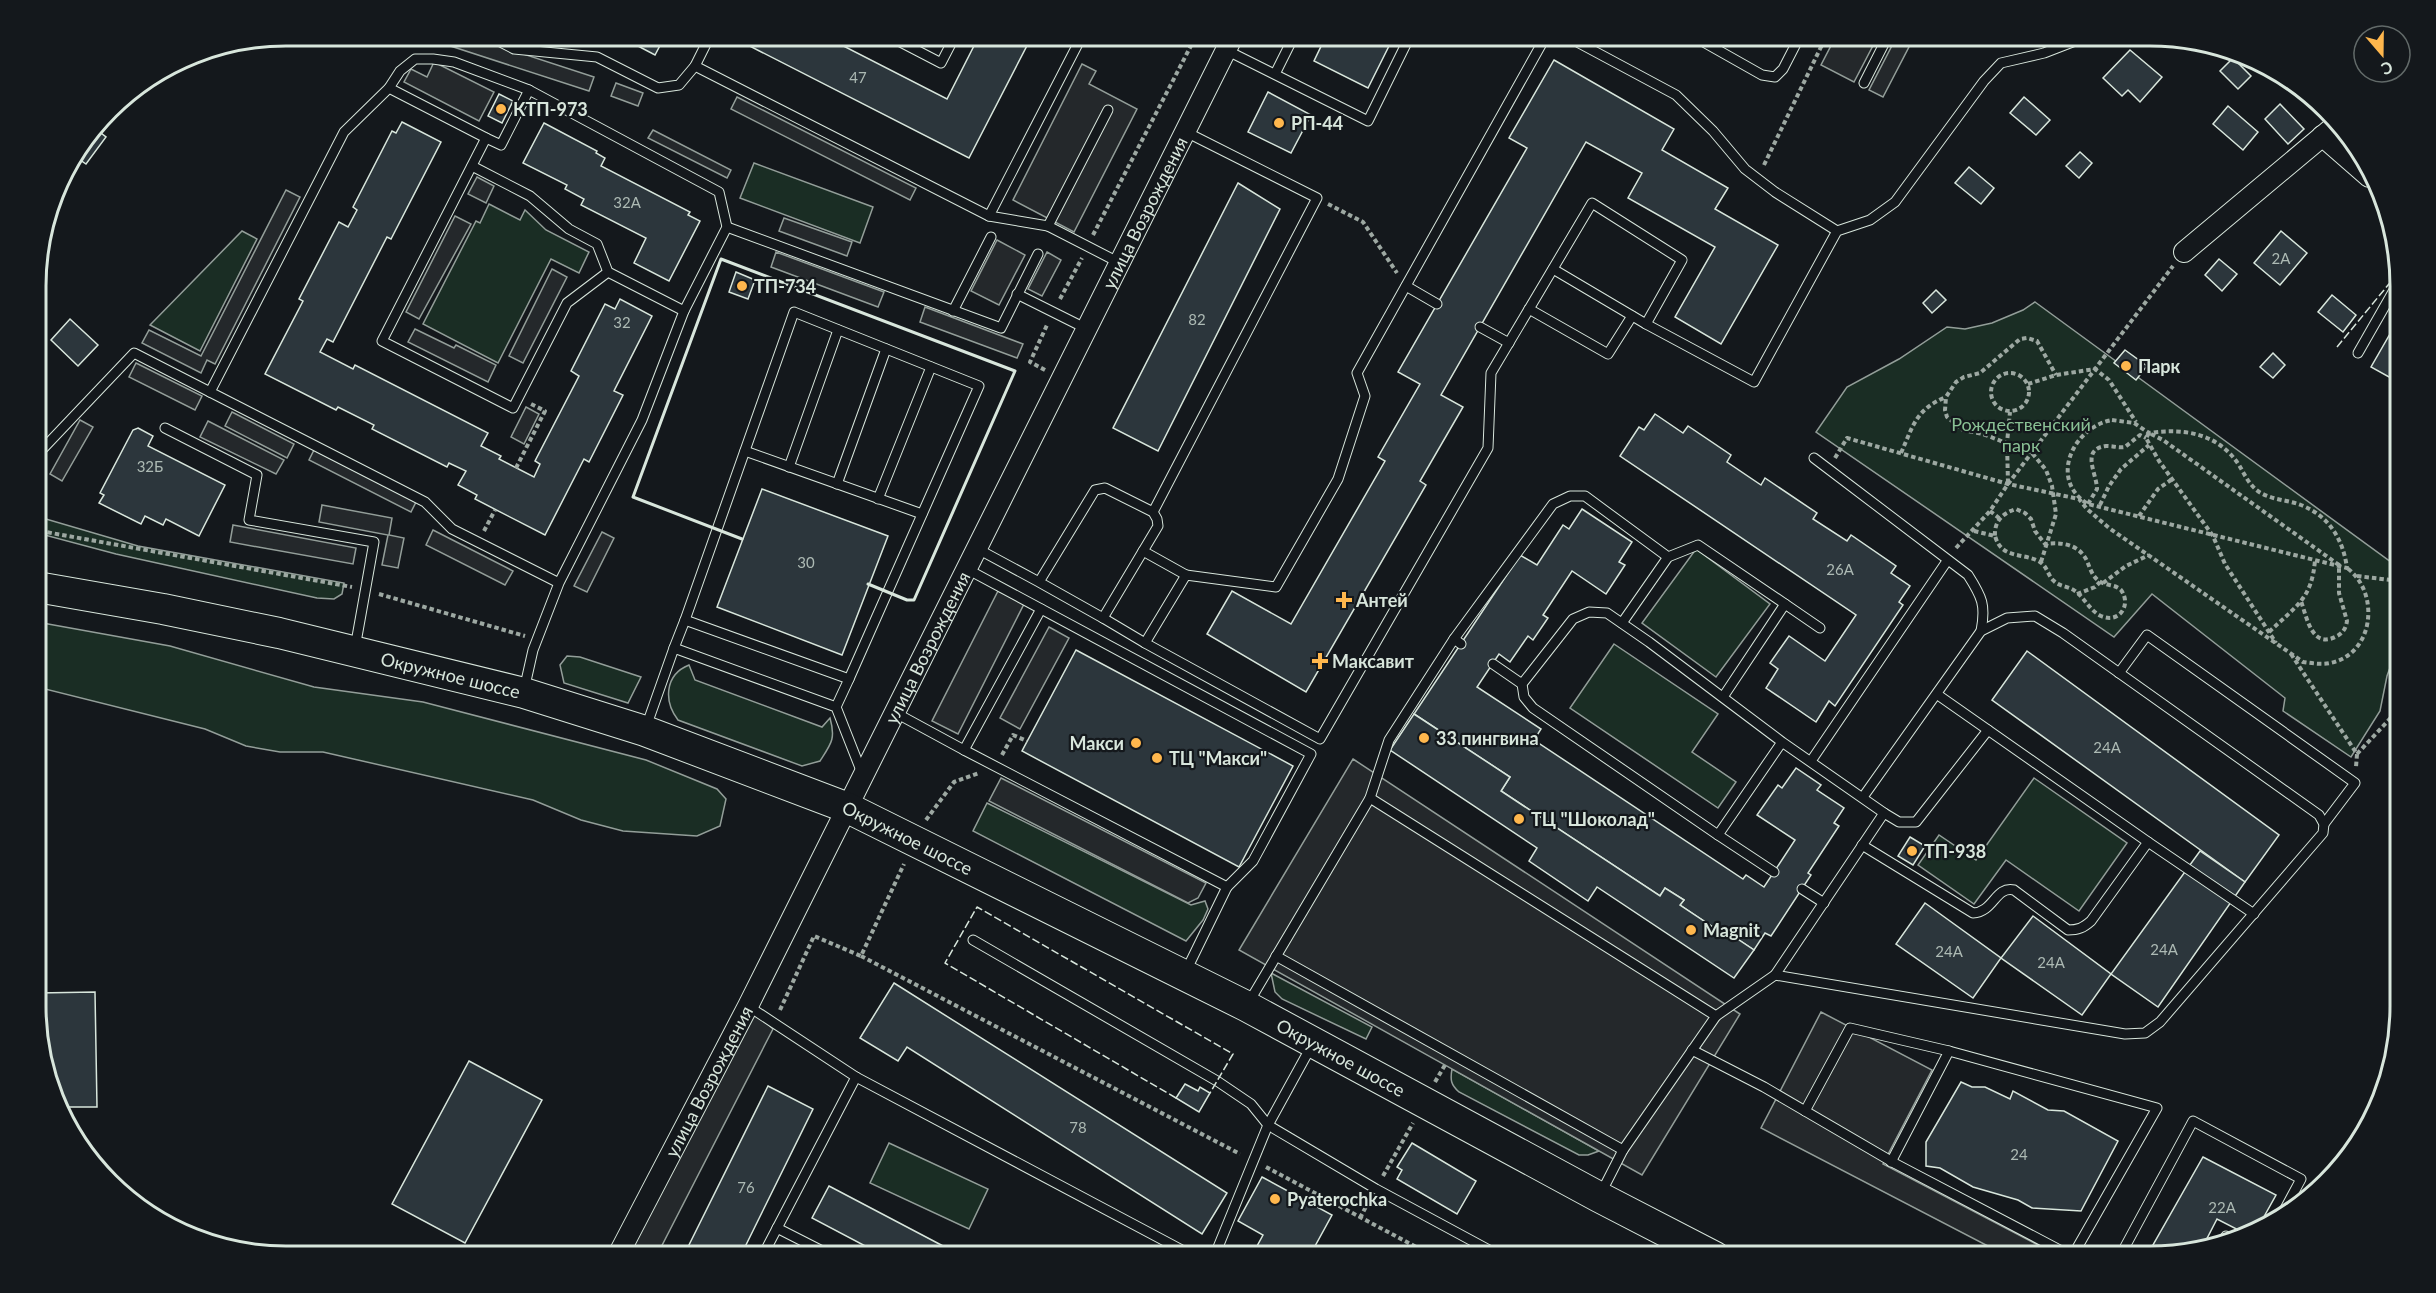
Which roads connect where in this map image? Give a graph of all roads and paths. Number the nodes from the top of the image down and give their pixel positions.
1 (508, 46) edge
2 (705, 46) edge
3 (908, 46) edge
4 (950, 46) edge
5 (1077, 46) edge
6 (1191, 46) edge
7 (1228, 46) edge
8 (1234, 46) edge
9 (1289, 46) edge
10 (1405, 46) edge
11 (1540, 46) edge
12 (1585, 46) edge
13 (1711, 46) edge
14 (1795, 46) edge
15 (1883, 46) edge
16 (2062, 46) edge
17 (1821, 47) edge
18 (695, 66) junction
19 (1275, 74) junction
20 (1864, 83) dead end
21 (389, 88) junction
22 (529, 90) junction
23 (1108, 110) dead end
24 (2330, 130) edge
25 (1185, 132) junction
26 (486, 138) junction
27 (2349, 152) edge
28 (472, 166) junction
29 (1757, 178) junction
30 (1317, 198) junction
31 (989, 216) junction
32 (1048, 226) junction
33 (727, 227) junction
34 (1837, 231) junction
35 (991, 237) dead end
36 (1088, 246) junction
37 (2184, 252) joint
38 (1038, 254) dead end
39 (1120, 263) junction
40 (1553, 269) junction
41 (608, 272) junction
42 (1406, 286) junction
43 (1017, 294) junction
44 (2390, 297) edge
45 (1437, 304) dead end
46 (1529, 309) junction
47 (684, 311) junction
48 (953, 311) junction
49 (1053, 312) junction
50 (1632, 316) junction
51 (1646, 324) junction
52 (1480, 327) dead end
53 (1087, 329) junction
54 (838, 330) junction
55 (1509, 343) junction
56 (886, 349) junction
57 (2358, 353) dead end
58 (931, 367) junction
59 (2095, 369) junction
60 (2056, 375) junction
61 (1062, 378) junction
62 (2028, 384) junction
63 (210, 392) junction
64 (1946, 397) junction
65 (518, 398) junction
66 (2010, 412) junction
67 (165, 428) dead end
68 (2148, 436) junction
69 (2007, 443) junction
70 (2149, 445) junction
71 (46, 446) edge
72 (745, 451) junction
73 (1901, 453) junction
74 (2032, 453) junction
75 (1814, 458) dead end
76 (789, 467) junction
77 (516, 468) dead end
78 (1828, 469) junction
79 (2171, 480) junction
80 (837, 484) junction
81 (2008, 484) junction
82 (2052, 494) junction
83 (878, 499) junction
84 (2079, 499) junction
85 (2088, 504) junction
86 (2099, 506) junction
87 (495, 510) dead end
88 (1990, 511) junction
89 (1153, 512) junction
90 (922, 514) junction
91 (2136, 515) junction
92 (1999, 518) junction
93 (1974, 531) junction
94 (46, 532) edge
95 (1995, 536) junction
96 (2213, 536) junction
97 (478, 542) junction
98 (2045, 544) junction
99 (976, 548) junction
100 (1143, 551) junction
101 (2149, 555) junction
102 (1668, 557) junction
103 (2314, 560) junction
104 (1947, 561) junction
105 (2041, 563) junction
106 (2340, 565) junction
107 (966, 568) junction
108 (2347, 568) junction
109 (1186, 575) junction
110 (2357, 576) junction
111 (2390, 580) edge
112 (1039, 582) junction
113 (559, 583) junction
114 (2101, 583) junction
115 (46, 589) edge
116 (365, 590) junction
117 (2077, 594) junction
118 (2301, 601) junction
119 (1785, 604) junction
120 (1041, 609) junction
121 (1103, 618) junction
122 (685, 620) junction
123 (1622, 623) junction
124 (1820, 628) dead end
125 (1981, 631) junction
126 (2269, 632) junction
127 (537, 640) junction
128 (1144, 643) junction
129 (2277, 644) junction
130 (674, 648) junction
131 (354, 651) junction
132 (2288, 651) junction
133 (1492, 664) dead end
134 (2119, 673) junction
135 (849, 679) junction
136 (1522, 684) junction
137 (524, 693) junction
138 (1938, 695) junction
139 (1723, 697) junction
140 (836, 707) junction
141 (894, 712) junction
142 (2390, 719) edge
143 (1988, 730) junction
144 (645, 731) junction
145 (1027, 741) dead end
146 (1782, 742) junction
147 (964, 750) junction
148 (2357, 754) junction
149 (1811, 761) junction
150 (997, 767) junction
151 (863, 776) junction
152 (2355, 783) junction
153 (1863, 797) junction
154 (1370, 798) junction
155 (848, 808) junction
156 (1884, 813) junction
157 (2324, 824) junction
158 (922, 826) dead end
159 (1718, 835) junction
160 (2148, 842) junction
161 (1862, 845) junction
162 (903, 864) dead end
163 (1774, 872) dead end
164 (1227, 887) junction
165 (1802, 889) dead end
166 (1824, 903) junction
167 (2254, 914) junction
168 (973, 940) dead end
169 (861, 956) junction
170 (1276, 956) junction
171 (1184, 975) junction
172 (1775, 975) junction
173 (748, 1006) junction
174 (1246, 1006) junction
175 (1716, 1016) junction
176 (775, 1024) junction
177 (1313, 1043) junction
178 (1692, 1050) junction
179 (1949, 1051) junction
180 (1451, 1053) junction
181 (856, 1077) junction
182 (1425, 1102) junction
183 (1805, 1111) junction
184 (1268, 1125) junction
185 (1623, 1150) junction
186 (1253, 1160) junction
187 (1892, 1162) junction
188 (1376, 1189) junction
189 (1599, 1197) junction
190 (2289, 1202) edge
191 (1360, 1218) junction
192 (777, 1227) junction
193 (623, 1246) edge
194 (768, 1246) edge
195 (813, 1246) edge
196 (1174, 1246) edge
197 (1218, 1246) edge
198 (1414, 1246) edge
199 (1482, 1246) edge
200 (1694, 1246) edge
201 (2054, 1246) edge
202 (2079, 1246) edge
203 (2126, 1246) edge

1 - 18 lane
2 - 18 lane
3 - 4 lane
5 - 31 lane
6 - 36 path
7 - 25 street, улица Возрождения
8 - 19 lane
9 - 19 lane
10 - 19 lane
11 - 42 lane
12 - 29 lane
13 - 14 lane
15 - 20 lane
16 - 34 lane
17 - 29 path
18 - 31 lane
21 - 22 lane
21 - 26 lane
21 - 63 lane
22 - 26 lane
22 - 33 lane
23 - 32 lane
24 - 27 street
24 - 37 street
25 - 30 lane
25 - 39 street, улица Возрождения
26 - 28 lane
28 - 41 lane
28 - 65 lane
29 - 34 lane
30 - 42 path
30 - 89 lane
31 - 32 lane
32 - 36 lane
33 - 47 lane
33 - 48 lane
34 - 51 lane
35 - 48 lane
36 - 39 lane
36 - 49 path
37 - 59 path
38 - 43 lane
39 - 53 street, улица Возрождения
40 - 46 lane
40 - 50 lane
40 - 51 lane
41 - 47 lane
41 - 65 lane
42 - 45 lane
42 - 109 lane
43 - 48 lane
43 - 49 lane
44 - 57 lane
46 - 50 lane
46 - 55 lane
47 - 113 lane
49 - 53 lane
49 - 61 path
50 - 51 lane
52 - 55 lane
53 - 61 street, улица Возрождения
54 - 56 lane
54 - 72 lane
54 - 76 lane
55 - 128 lane
56 - 58 lane
56 - 80 lane
58 - 83 lane
58 - 90 lane
59 - 60 path
59 - 68 path
59 - 74 path
60 - 62 path
60 - 64 path
61 - 99 street, улица Возрождения
62 - 66 path
62 - 66 path
63 - 71 lane
63 - 97 lane
64 - 69 path
64 - 73 path
65 - 77 path
66 - 69 path
67 - 116 lane
68 - 70 path
68 - 84 path
68 - 85 path
68 - 106 path
68 - 108 path
69 - 74 path
69 - 81 path
70 - 79 path
70 - 86 path
72 - 76 lane
72 - 122 lane
73 - 78 path
73 - 81 path
74 - 81 path
74 - 82 path
75 - 78 lane
76 - 80 lane
78 - 104 lane
79 - 91 path
79 - 96 path
80 - 83 lane
81 - 82 path
81 - 88 path
82 - 84 path
82 - 98 path
83 - 90 lane
84 - 85 path
84 - 101 path
85 - 86 path
86 - 91 path
87 - 97 path
88 - 92 path
88 - 93 path
89 - 100 lane
89 - 112 lane
90 - 135 lane
91 - 96 path
92 - 95 path
92 - 98 path
93 - 95 path
93 - 104 path
94 - 116 path
95 - 105 path
96 - 103 path
96 - 126 path
97 - 113 lane
98 - 105 path
98 - 114 path
99 - 107 street, улица Возрождения
99 - 112 lane
100 - 109 lane
100 - 121 lane
101 - 114 path
101 - 129 path
102 - 119 lane
102 - 123 lane
102 - 154 lane
103 - 106 path
103 - 118 path
104 - 125 lane
104 - 149 lane
105 - 117 path
106 - 108 path
106 - 118 path
107 - 120 lane
107 - 141 street, улица Возрождения
108 - 110 path
109 - 128 lane
110 - 111 path
110 - 132 path
112 - 121 lane
113 - 127 lane
114 - 117 path
114 - 117 path
115 - 131 main road, Окружное шоссе
116 - 127 path
116 - 131 lane
118 - 126 path
119 - 124 lane
119 - 139 lane
120 - 147 lane
120 - 164 lane
121 - 128 lane
122 - 130 lane
122 - 135 lane
123 - 136 lane
123 - 139 lane
125 - 134 lane
125 - 138 lane
126 - 129 path
127 - 137 lane
129 - 132 path
130 - 140 lane
130 - 144 lane
131 - 137 main road, Окружное шоссе
132 - 148 path
133 - 136 lane
134 - 152 lane
134 - 157 lane
135 - 140 lane
136 - 159 lane
137 - 144 main road, Окружное шоссе
138 - 143 lane
138 - 153 lane
139 - 146 lane
140 - 151 lane
141 - 147 lane
141 - 151 street, улица Возрождения
142 - 148 path
143 - 156 lane
143 - 160 lane
144 - 155 main road, Окружное шоссе
145 - 150 path
146 - 149 lane
146 - 159 lane
147 - 150 lane
148 - 152 path
149 - 153 lane
150 - 158 path
150 - 164 lane
151 - 155 street, улица Возрождения
152 - 157 lane
153 - 156 lane
154 - 170 lane
154 - 175 lane
155 - 171 main road, Окружное шоссе
155 - 173 street, улица Возрождения
156 - 161 lane
157 - 167 lane
159 - 163 lane
160 - 161 lane
160 - 167 lane
161 - 166 lane
162 - 169 path
164 - 171 lane
165 - 166 lane
166 - 172 lane
167 - 172 lane
168 - 184 lane
169 - 176 path
169 - 186 path
170 - 174 lane
170 - 180 lane
171 - 174 main road, Окружное шоссе
172 - 175 lane
173 - 176 lane
173 - 193 street, улица Возрождения
174 - 177 main road, Окружное шоссе
175 - 178 lane
176 - 181 lane
177 - 182 main road, Окружное шоссе
177 - 184 lane
178 - 183 lane
178 - 185 lane
179 - 183 lane
179 - 187 lane
179 - 202 lane
180 - 182 path
180 - 185 lane
181 - 192 lane
181 - 196 lane
182 - 188 path
182 - 189 main road, Окружное шоссе
183 - 187 lane
184 - 186 lane
184 - 188 lane
185 - 189 lane
186 - 191 path
186 - 197 lane
187 - 201 lane
188 - 191 path
188 - 199 lane
189 - 200 main road, Окружное шоссе
190 - 203 lane
191 - 198 path
192 - 194 lane
192 - 195 lane

